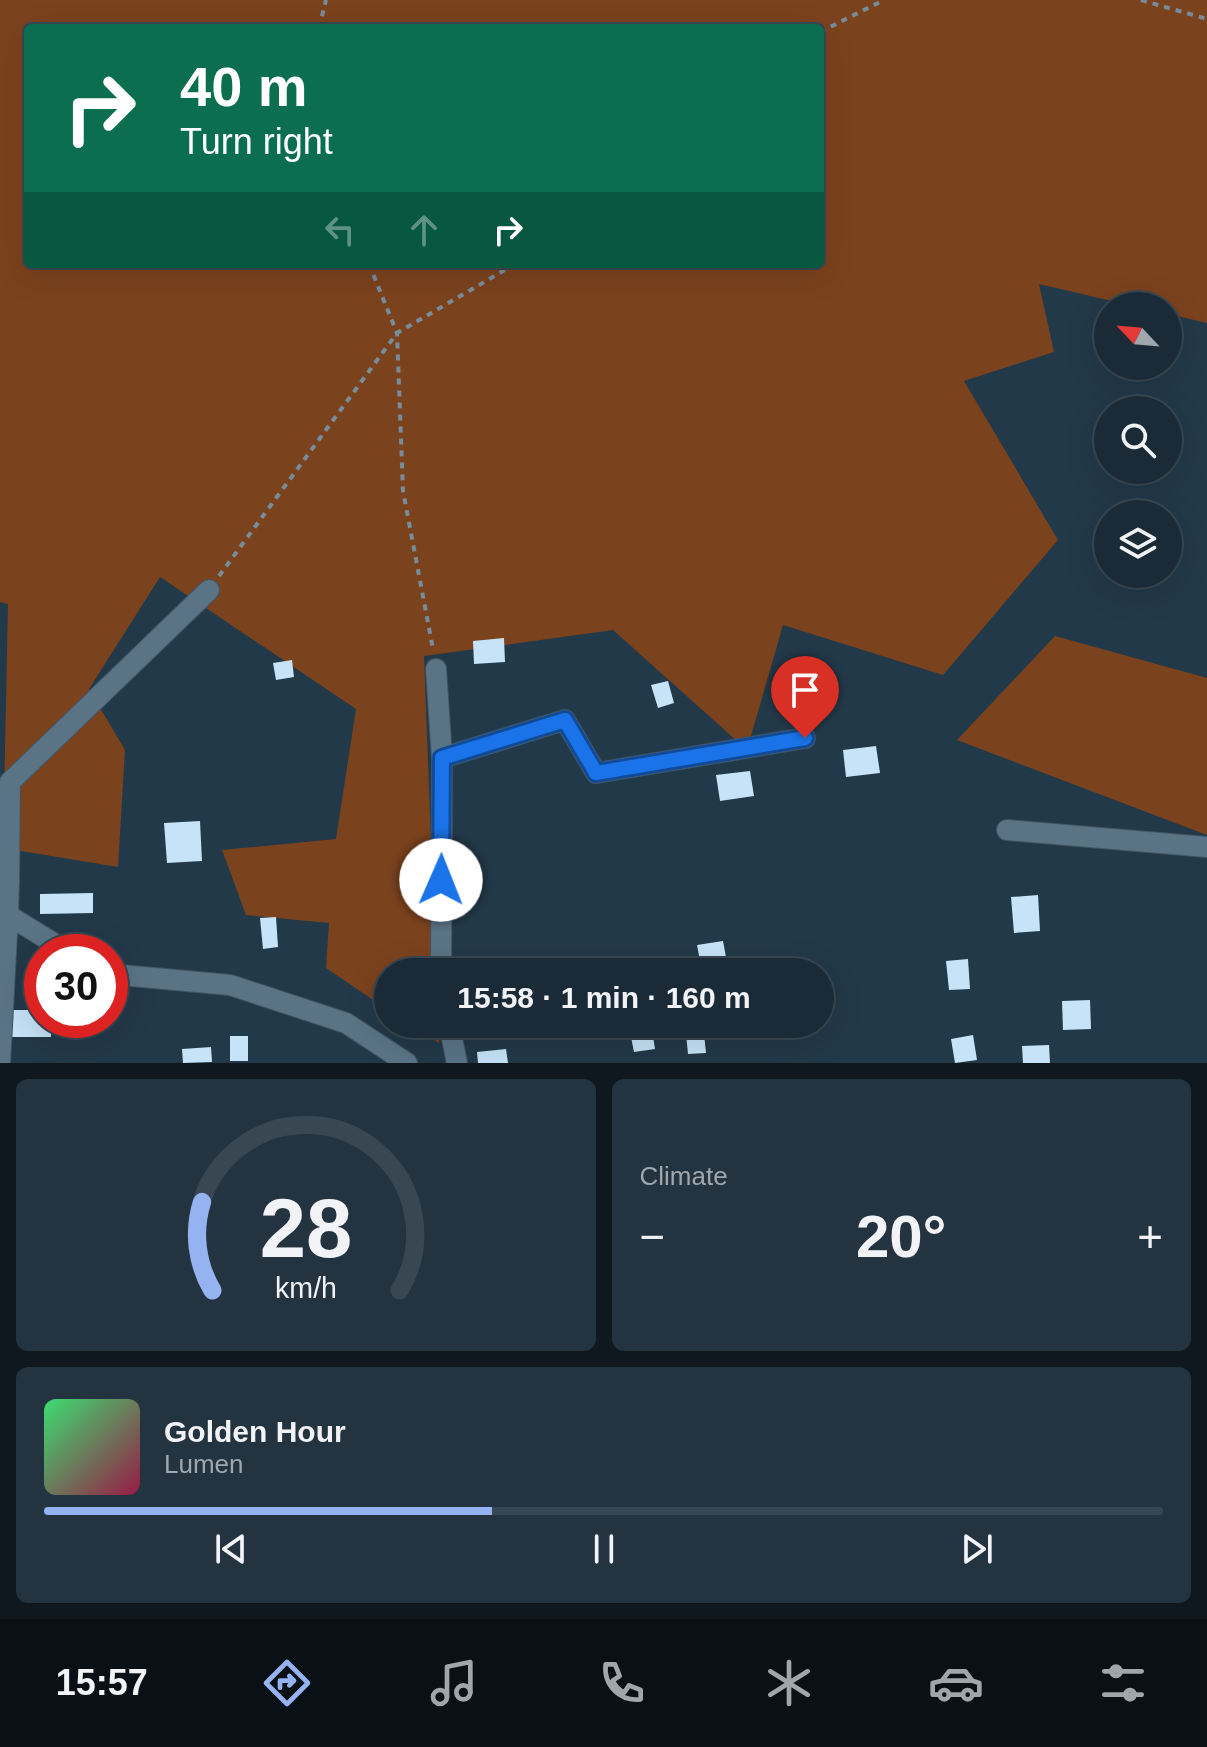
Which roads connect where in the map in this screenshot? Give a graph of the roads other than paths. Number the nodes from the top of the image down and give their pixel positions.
1 (209, 590) road end
2 (436, 669) road end
3 (805, 738) dead end
4 (442, 758) junction
5 (5, 784) edge
6 (1007, 830) dead end
7 (1207, 847) edge
8 (4, 878) edge
9 (8, 915) junction
10 (39, 934) edge
11 (441, 958) edge
12 (128, 976) edge
13 (452, 1038) edge
14 (0, 1063) edge
15 (407, 1063) edge
16 (457, 1063) edge

1 - 5 street
2 - 4 street
3 - 4 street
4 - 11 street
5 - 8 street
6 - 7 street
8 - 9 street
9 - 10 street
9 - 14 street
12 - 15 street
13 - 16 street

